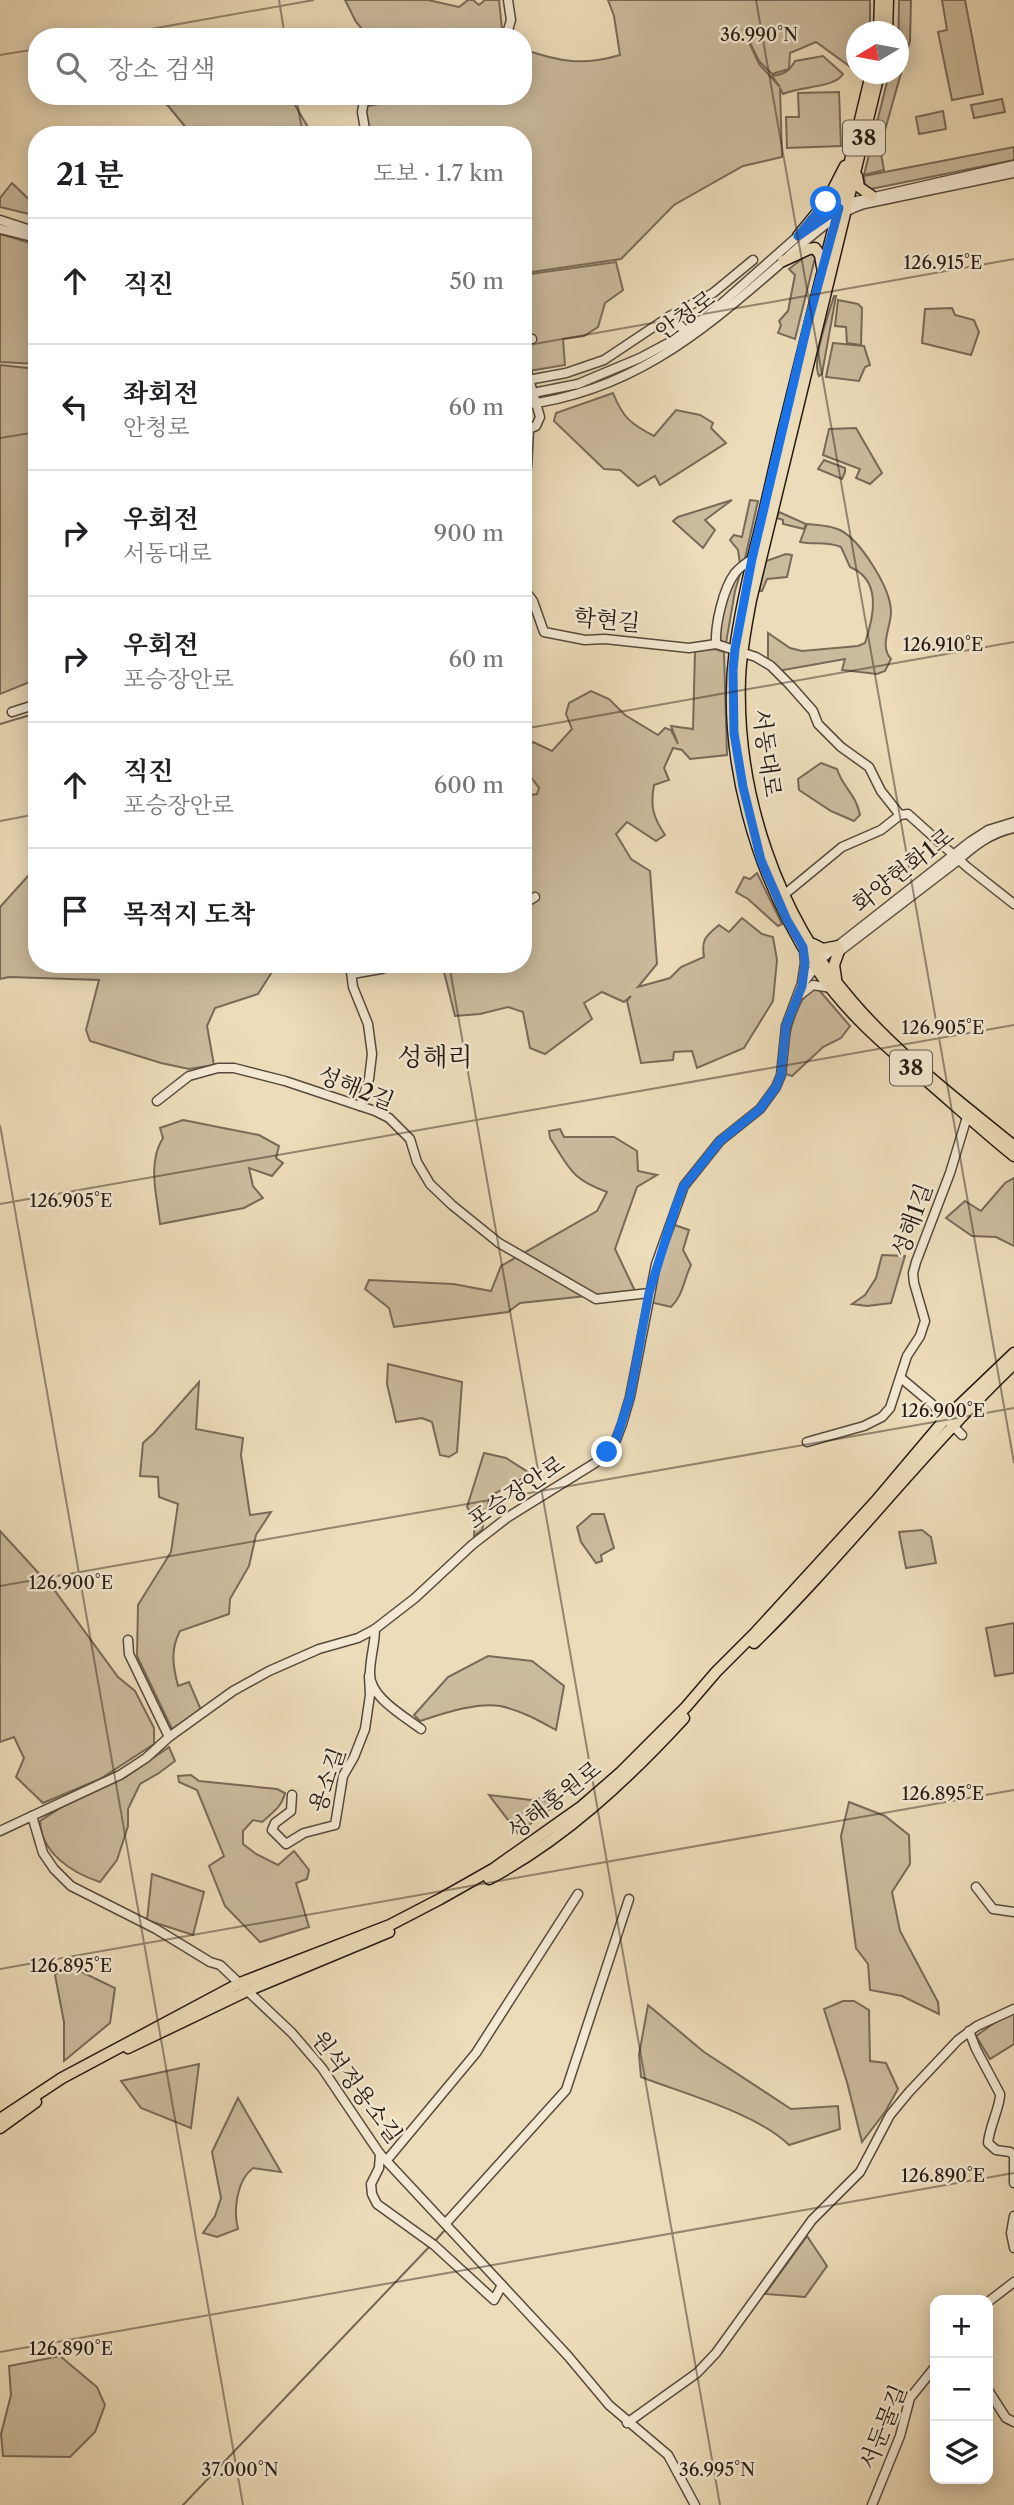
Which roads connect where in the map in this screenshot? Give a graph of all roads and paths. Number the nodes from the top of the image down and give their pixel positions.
1 (508, 0) edge
2 (880, 0) edge
3 (888, 0) edge
4 (879, 21) edge
5 (887, 21) edge
6 (509, 28) edge
7 (869, 84) edge
8 (877, 84) edge
9 (363, 105) edge
10 (364, 126) edge
11 (853, 150) junction
12 (1014, 165) edge
13 (856, 170) junction
14 (1014, 173) edge
15 (872, 196) junction
16 (843, 210) junction
17 (0, 220) edge
18 (0, 229) edge
19 (28, 229) edge
20 (28, 236) edge
21 (798, 236) junction
22 (753, 260) dead end
23 (783, 261) junction
24 (822, 269) junction
25 (670, 316) junction
26 (689, 334) junction
27 (532, 379) edge
28 (532, 393) edge
29 (532, 400) edge
30 (534, 403) junction
31 (532, 428) edge
32 (752, 559) junction
33 (532, 600) edge
34 (716, 644) junction
35 (738, 650) junction
36 (28, 707) edge
37 (12, 712) dead end
38 (900, 815) junction
39 (1014, 821) edge
40 (1014, 828) edge
41 (955, 858) junction
42 (785, 894) junction
43 (535, 897) dead end
44 (532, 899) edge
45 (1014, 904) edge
46 (1014, 910) edge
47 (806, 944) junction
48 (839, 948) junction
49 (819, 965) junction
50 (358, 973) edge
51 (352, 974) joint
52 (834, 985) junction
53 (799, 992) junction
54 (157, 1101) dead end
55 (360, 1106) junction
56 (967, 1116) junction
57 (1014, 1146) edge
58 (1014, 1156) edge
59 (649, 1293) junction
60 (1014, 1353) edge
61 (1014, 1364) edge
62 (901, 1378) junction
63 (949, 1422) junction
64 (962, 1435) dead end
65 (807, 1442) dead end
66 (375, 1629) junction
67 (128, 1640) dead end
68 (369, 1676) junction
69 (421, 1729) dead end
70 (169, 1737) junction
71 (292, 1795) dead end
72 (32, 1816) junction
73 (0, 1831) edge
74 (976, 1887) dead end
75 (578, 1894) dead end
76 (629, 1899) dead end
77 (1014, 1912) edge
78 (244, 1987) junction
79 (1014, 2009) edge
80 (969, 2031) junction
81 (0, 2119) edge
82 (0, 2128) edge
83 (384, 2157) junction
84 (1014, 2183) edge
85 (1014, 2216) edge
86 (446, 2223) junction
87 (1014, 2248) edge
88 (1014, 2282) edge
89 (502, 2285) junction
90 (993, 2298) edge
91 (930, 2373) edge
92 (993, 2398) edge
93 (1014, 2422) edge
94 (627, 2423) junction
95 (695, 2505) edge
96 (872, 2505) edge

1 - 6 street
2 - 4 main road
3 - 5 main road
7 - 11 main road, 서동대로 / 38
8 - 13 main road, 서동대로 / 38
9 - 10 street
11 - 16 main road, 서동대로 / 38
11 - 21 main road
12 - 15 street
13 - 15 main road
13 - 16 main road, 서동대로 / 38
14 - 16 street
15 - 16 street
16 - 21 street, 안청로
16 - 23 street, 안청로
16 - 24 main road, 서동대로 / 38
16 - 35 main road, 서동대로 / 38
17 - 19 street
18 - 20 street
21 - 26 street, 안청로
22 - 25 street
23 - 24 main road
23 - 26 street, 안청로
24 - 32 main road, 서동대로 / 38
25 - 26 street
25 - 27 street
26 - 28 street, 안청로
26 - 30 street, 안청로
29 - 30 street
30 - 31 street
32 - 34 street
32 - 35 main road, 서동대로 / 38
33 - 34 street, 학현길
34 - 35 street, 학현길
35 - 38 street, 학현길
35 - 42 main road, 서동대로 / 38
35 - 47 main road, 서동대로 / 38
36 - 37 street
38 - 41 street
38 - 42 street
39 - 41 street, 화양현화1로
40 - 41 street, 화양현화1로
41 - 45 street
41 - 46 street
41 - 48 street, 화양현화1로
42 - 47 main road, 서동대로 / 38
43 - 44 street
47 - 48 main road
47 - 49 main road, 서동대로 / 38
47 - 53 street
48 - 49 street, 화양현화1로
48 - 52 main road
49 - 52 main road, 서동대로 / 38
49 - 53 street
50 - 51 street
51 - 55 street
52 - 53 street
52 - 56 main road, 서동대로 / 38
52 - 57 main road, 서동대로 / 38
53 - 59 street, 포승장안로
54 - 55 street, 성해2길
55 - 59 street, 성해2길
56 - 58 main road, 서동대로 / 38
56 - 62 street, 성해1길
59 - 66 street, 포승장안로
60 - 63 main road, 성해홍원로
61 - 63 main road, 성해홍원로
62 - 63 street
62 - 65 street, 성해1길
63 - 64 street
63 - 78 main road, 성해홍원로
66 - 68 street, 용소길
66 - 70 street, 포승장안로
67 - 70 street
68 - 69 street
68 - 71 street, 용소길
70 - 72 street, 포승장안로
72 - 73 street, 포승장안로
72 - 78 street, 원석정용소길
74 - 77 street
75 - 83 street
76 - 86 street
78 - 81 main road, 성해홍원로
78 - 82 main road, 성해홍원로
78 - 83 street, 원석정용소길
79 - 80 street
80 - 84 street
80 - 94 street
83 - 86 street, 원석정용소길
83 - 89 street
85 - 87 street
86 - 89 street, 원석정용소길
88 - 90 street
89 - 94 street, 원석정용소길
91 - 96 street, 서둔물길
92 - 93 street
94 - 95 street, 원석정용소길

